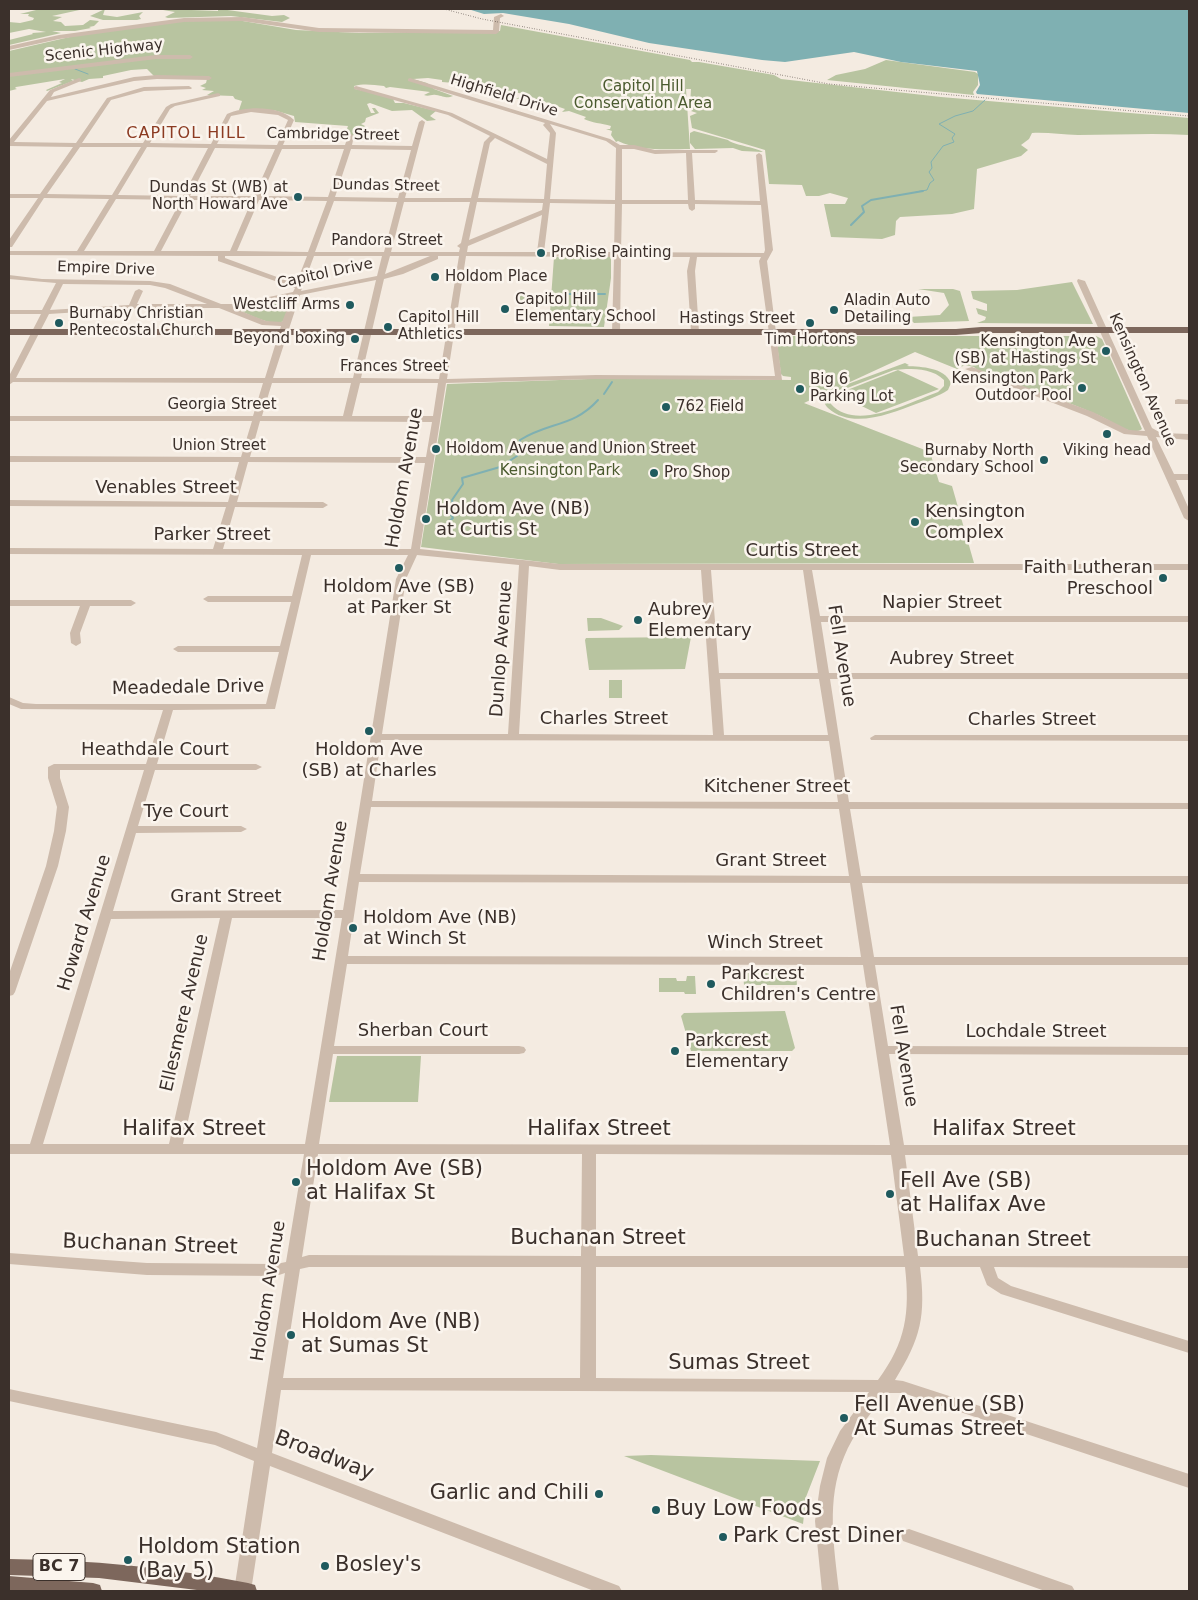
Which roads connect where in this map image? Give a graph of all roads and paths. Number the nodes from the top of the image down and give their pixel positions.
1 (501, 16) dead end
2 (9, 48) edge
3 (190, 57) dead end
4 (9, 75) edge
5 (209, 78) dead end
6 (79, 80) dead end
7 (410, 80) dead end
8 (188, 88) dead end
9 (356, 88) dead end
10 (218, 95) dead end
11 (44, 100) junction
12 (422, 122) dead end
13 (548, 123) junction
14 (351, 136) dead end
15 (494, 136) junction
16 (9, 144) edge
17 (77, 145) junction
18 (144, 146) junction
19 (212, 146) junction
20 (619, 146) junction
21 (279, 147) junction
22 (347, 148) junction
23 (416, 148) junction
24 (689, 151) junction
25 (715, 151) dead end
26 (759, 155) dead end
27 (550, 163) junction
28 (9, 196) edge
29 (41, 196) junction
30 (113, 197) junction
31 (184, 198) junction
32 (257, 199) junction
33 (330, 199) junction
34 (402, 200) junction
35 (474, 201) junction
36 (547, 201) junction
37 (618, 202) junction
38 (764, 203) junction
39 (692, 205) junction
40 (545, 212) junction
41 (465, 244) junction
42 (9, 246) edge
43 (9, 253) edge
44 (79, 254) junction
45 (156, 254) junction
46 (222, 254) junction
47 (232, 254) junction
48 (309, 255) junction
49 (386, 255) junction
50 (440, 255) junction
51 (463, 255) junction
52 (540, 255) junction
53 (616, 255) junction
54 (694, 255) junction
55 (765, 255) junction
56 (9, 276) edge
57 (381, 277) junction
58 (61, 281) junction
59 (1081, 281) dead end
60 (298, 290) junction
61 (139, 291) dead end
62 (132, 306) junction
63 (223, 306) junction
64 (9, 312) edge
65 (46, 313) junction
66 (269, 324) junction
67 (285, 328) junction
68 (1189, 330) edge
69 (9, 332) edge
70 (36, 332) junction
71 (262, 332) junction
72 (367, 332) junction
73 (450, 332) junction
74 (695, 332) junction
75 (773, 332) junction
76 (1105, 332) junction
77 (616, 333) junction
78 (1189, 334) edge
79 (969, 368) dead end
80 (269, 380) junction
81 (10, 381) edge
82 (356, 381) junction
83 (442, 381) junction
84 (1178, 402) dead end
85 (1189, 402) edge
86 (9, 418) edge
87 (258, 419) junction
88 (347, 419) junction
89 (436, 420) junction
90 (1151, 435) junction
91 (1188, 437) edge
92 (9, 459) edge
93 (245, 460) junction
94 (429, 460) junction
95 (1171, 477) junction
96 (1189, 477) edge
97 (9, 503) edge
98 (231, 504) junction
99 (323, 504) dead end
100 (1189, 518) edge
101 (9, 551) edge
102 (217, 552) junction
103 (307, 552) junction
104 (415, 552) junction
105 (524, 564) junction
106 (706, 567) junction
107 (807, 567) junction
108 (1189, 567) edge
109 (208, 599) dead end
110 (296, 599) junction
111 (9, 603) edge
112 (86, 603) junction
113 (131, 603) dead end
114 (815, 619) junction
115 (1189, 619) edge
116 (76, 644) dead end
117 (178, 649) dead end
118 (284, 649) junction
119 (714, 676) junction
120 (824, 676) junction
121 (1189, 676) edge
122 (9, 700) edge
123 (169, 707) junction
124 (376, 737) junction
125 (513, 737) junction
126 (719, 737) junction
127 (833, 738) junction
128 (875, 738) dead end
129 (1189, 738) edge
130 (150, 767) junction
131 (256, 767) dead end
132 (365, 804) junction
133 (844, 805) junction
134 (1189, 806) edge
135 (131, 830) junction
136 (241, 830) dead end
137 (353, 878) junction
138 (855, 879) junction
139 (1189, 880) edge
140 (348, 914) junction
141 (105, 915) junction
142 (227, 915) junction
143 (341, 960) junction
144 (867, 960) junction
145 (1189, 961) edge
146 (9, 992) edge
147 (327, 1050) junction
148 (519, 1050) dead end
149 (882, 1050) junction
150 (1189, 1051) edge
151 (9, 1149) edge
152 (35, 1149) junction
153 (174, 1149) junction
154 (311, 1150) junction
155 (590, 1150) junction
156 (897, 1150) junction
157 (1189, 1150) edge
158 (9, 1258) edge
159 (588, 1260) junction
160 (911, 1262) junction
161 (985, 1262) junction
162 (1189, 1262) edge
163 (293, 1265) junction
164 (1189, 1347) edge
165 (274, 1384) junction
166 (588, 1384) junction
167 (882, 1386) junction
168 (9, 1395) edge
169 (264, 1457) junction
170 (1189, 1481) edge
171 (909, 1536) dead end
172 (9, 1567) edge
173 (9, 1584) edge
174 (93, 1591) edge
175 (244, 1591) edge
176 (613, 1591) edge
177 (830, 1591) edge
178 (1066, 1591) edge

1 - 2 street
3 - 4 street, Scenic Highway
5 - 11 street
6 - 11 street
7 - 13 street, Highfield Drive
8 - 17 street
9 - 15 street
10 - 18 street
11 - 16 street
12 - 23 street
13 - 20 street, Highfield Drive
13 - 27 street
14 - 22 street
15 - 27 street
15 - 35 street, Holdom Avenue
16 - 17 street, Cambridge Street
17 - 18 street, Cambridge Street
17 - 29 street
18 - 19 street, Cambridge Street
18 - 30 street
19 - 21 street, Cambridge Street
19 - 21 street
19 - 31 street
20 - 24 street
20 - 37 street
21 - 22 street, Cambridge Street
21 - 32 street
22 - 23 street, Cambridge Street
22 - 33 street
23 - 34 street
24 - 25 street
24 - 39 street
26 - 38 street
27 - 36 street
28 - 29 street, Dundas Street
29 - 30 street, Dundas Street
29 - 42 street
30 - 31 street, Dundas Street
30 - 44 street
31 - 32 street, Dundas Street
31 - 45 street
32 - 33 street, Dundas Street
32 - 47 street
33 - 34 street, Dundas Street
33 - 48 street
34 - 35 street, Dundas Street
34 - 49 street
35 - 36 street, Dundas Street
35 - 41 street, Holdom Avenue
36 - 37 street, Dundas Street
36 - 40 street
37 - 39 street, Dundas Street
37 - 53 street
38 - 39 street, Dundas Street
38 - 55 street
40 - 41 street, Capitol Drive
40 - 52 street
41 - 50 street, Capitol Drive
41 - 51 street, Holdom Avenue
43 - 44 street, Pandora Street
44 - 45 street, Pandora Street
45 - 46 street, Pandora Street
46 - 47 street, Pandora Street
46 - 60 street
47 - 48 street, Pandora Street
48 - 49 street, Pandora Street
48 - 60 street
49 - 50 street, Pandora Street
49 - 57 street
50 - 51 street, Pandora Street
50 - 57 street, Capitol Drive
51 - 52 street, Pandora Street
51 - 73 street, Holdom Avenue
52 - 53 street, Pandora Street
53 - 54 street, Pandora Street
53 - 77 street
54 - 55 street, Pandora Street
54 - 74 street
55 - 75 street
56 - 58 street, Empire Drive
57 - 60 street, Capitol Drive
57 - 72 street
58 - 63 street, Empire Drive
58 - 65 street
59 - 76 street, Kensington Avenue
60 - 63 street, Capitol Drive
60 - 67 street
61 - 62 street
62 - 63 street, Capitol Drive
62 - 65 street, Capitol Drive
63 - 66 street, Empire Drive
64 - 65 street, Capitol Drive
65 - 70 street
66 - 67 street, Empire Drive
66 - 71 main road
67 - 71 main road, Hastings Street
67 - 72 main road, Hastings Street
67 - 80 street
68 - 76 main road, Hastings Street
69 - 70 main road, Hastings Street
70 - 71 main road, Hastings Street
70 - 81 street
72 - 73 main road, Hastings Street
72 - 82 street
73 - 77 main road, Hastings Street
73 - 83 street, Holdom Avenue
74 - 75 main road, Hastings Street
74 - 77 main road, Hastings Street
75 - 76 main road, Hastings Street
75 - 83 street, Frances Street
76 - 78 main road, Hastings Street
76 - 90 street, Kensington Avenue
79 - 90 street
80 - 81 street, Frances Street
80 - 82 street, Frances Street
80 - 87 street
82 - 83 street, Frances Street
82 - 88 street
83 - 89 street, Holdom Avenue
84 - 85 street
86 - 87 street, Georgia Street
87 - 88 street, Georgia Street
87 - 93 street
88 - 89 street, Georgia Street
89 - 94 street, Holdom Avenue
90 - 91 street
90 - 95 street, Kensington Avenue
92 - 93 street, Union Street
93 - 94 street, Union Street
93 - 98 street
94 - 104 street, Holdom Avenue
95 - 96 street
95 - 100 street, Kensington Avenue
97 - 98 street, Venables Street
98 - 99 street, Venables Street
98 - 102 street
101 - 102 street, Parker Street
102 - 103 street, Parker Street
103 - 104 street, Parker Street
103 - 110 street, Meadedale Drive
104 - 105 street, Curtis Street
104 - 124 street, Holdom Avenue
105 - 106 street, Curtis Street
105 - 125 street, Dunlop Avenue
106 - 107 street, Curtis Street
106 - 119 street
107 - 108 street, Curtis Street
107 - 114 street, Fell Avenue
109 - 110 street
110 - 118 street, Meadedale Drive
111 - 112 street
112 - 113 street
112 - 116 street
114 - 115 street, Napier Street
114 - 120 street, Fell Avenue
117 - 118 street
118 - 123 street, Meadedale Drive
119 - 120 street, Aubrey Street
119 - 126 street
120 - 121 street, Aubrey Street
120 - 127 street, Fell Avenue
122 - 123 street, Meadedale Drive
123 - 130 street, Howard Avenue
124 - 125 street, Charles Street
124 - 132 street, Holdom Avenue
125 - 126 street, Charles Street
126 - 127 street, Charles Street
127 - 133 street, Fell Avenue
128 - 129 street, Charles Street
130 - 131 street, Heathdale Court
130 - 135 street, Howard Avenue
130 - 146 street, Heathdale Court
132 - 133 street, Kitchener Street
132 - 137 street, Holdom Avenue
133 - 134 street, Kitchener Street
133 - 138 street, Fell Avenue
135 - 136 street, Tye Court
135 - 141 street, Howard Avenue
137 - 138 street, Grant Street
137 - 140 street, Holdom Avenue
138 - 139 street, Grant Street
138 - 144 street, Fell Avenue
140 - 142 street, Grant Street
140 - 143 street, Holdom Avenue
141 - 142 street, Grant Street
141 - 152 street, Howard Avenue
142 - 153 street, Ellesmere Avenue
143 - 144 street, Winch Street
143 - 147 street, Holdom Avenue
144 - 145 street, Winch Street
144 - 149 street, Fell Avenue
147 - 148 street, Sherban Court
147 - 154 street, Holdom Avenue
149 - 150 street, Lochdale Street
149 - 156 street, Fell Avenue
151 - 152 street, Halifax Street
152 - 153 street, Halifax Street
153 - 154 street, Halifax Street
154 - 155 street, Halifax Street
154 - 163 street, Holdom Avenue
155 - 156 street, Halifax Street
155 - 159 street
156 - 157 street, Halifax Street
156 - 160 street, Fell Avenue
158 - 163 street, Buchanan Street
159 - 160 street, Buchanan Street
159 - 163 street, Buchanan Street
159 - 166 street
160 - 161 street, Buchanan Street
160 - 167 street, Fell Avenue
161 - 162 street, Buchanan Street
161 - 164 street
163 - 165 street, Holdom Avenue
165 - 166 street, Sumas Street
165 - 169 street, Holdom Avenue
166 - 167 street, Sumas Street
167 - 170 street, Sumas Street
167 - 177 street, Fell Avenue
168 - 169 street, Broadway
169 - 175 street, Holdom Avenue
169 - 176 street, Broadway
171 - 178 street
172 - 175 main road, BC 7
173 - 174 main road, BC 7

